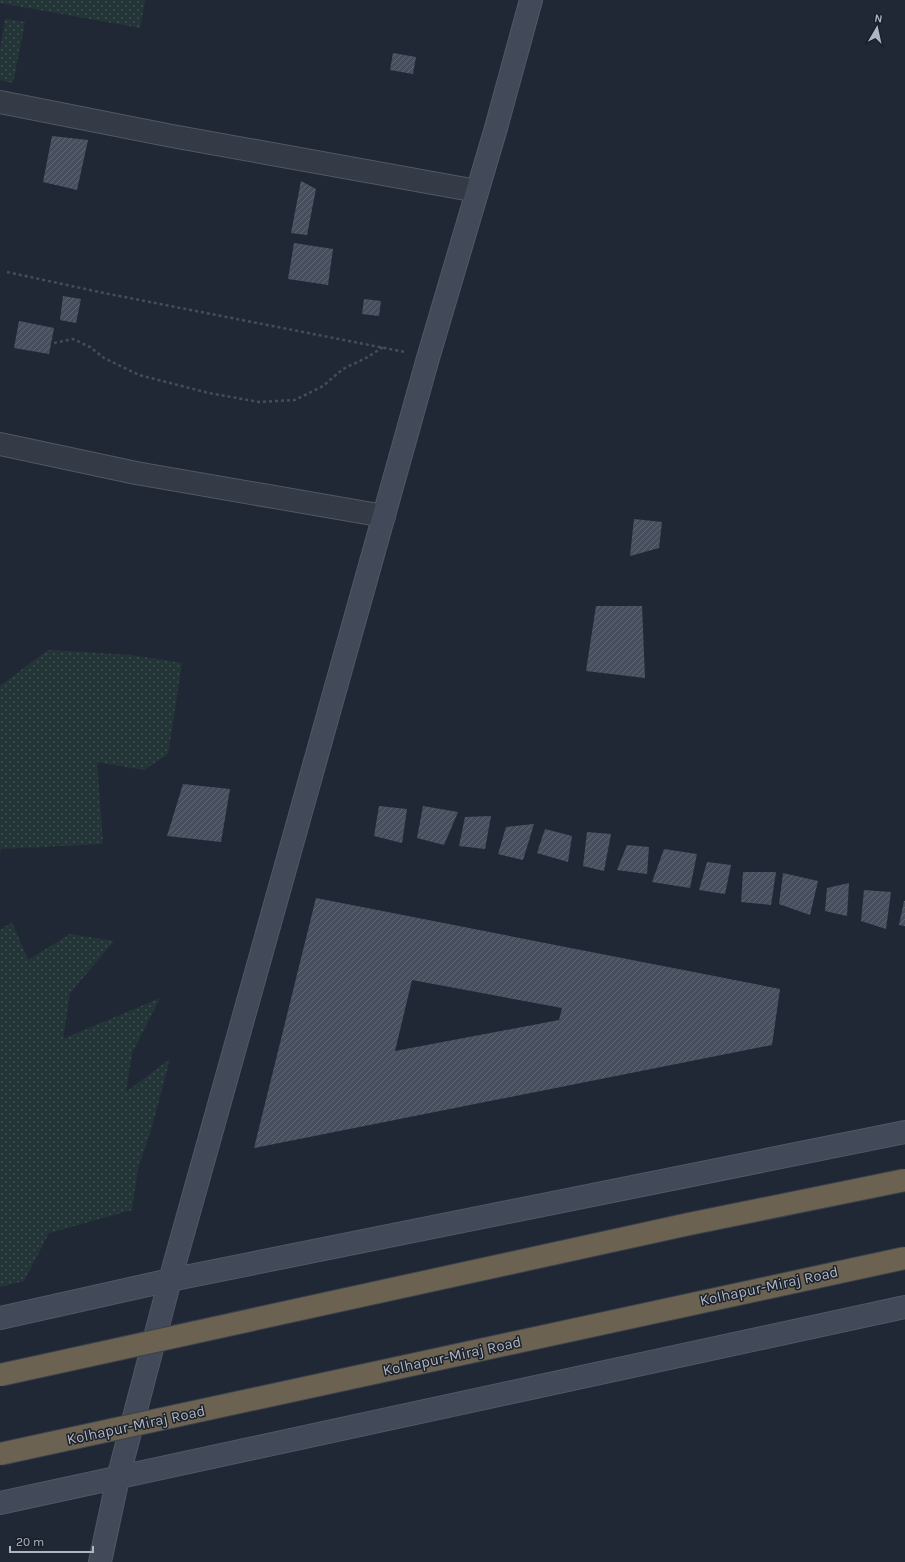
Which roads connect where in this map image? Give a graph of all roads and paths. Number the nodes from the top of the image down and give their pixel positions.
1 (531, 0) edge
2 (0, 102) edge
3 (478, 191) junction
4 (7, 272) dead end
5 (54, 343) dead end
6 (383, 347) junction
7 (428, 358) junction
8 (0, 444) edge
9 (384, 516) junction
10 (905, 1132) edge
11 (905, 1180) edge
12 (905, 1258) edge
13 (170, 1280) junction
14 (905, 1306) edge
15 (0, 1318) edge
16 (0, 1375) edge
17 (0, 1454) edge
18 (118, 1478) junction
19 (0, 1503) edge
20 (100, 1562) edge

1 - 3 main road
2 - 3 street
3 - 7 main road
4 - 6 path
5 - 6 path
6 - 7 path
7 - 9 main road
8 - 9 street
9 - 13 main road
10 - 13 main road
11 - 16 highway, bridge
12 - 17 highway, Kolhapur-Miraj Road, bridge
13 - 15 main road
13 - 18 main road
14 - 18 main road
18 - 19 main road
18 - 20 main road

